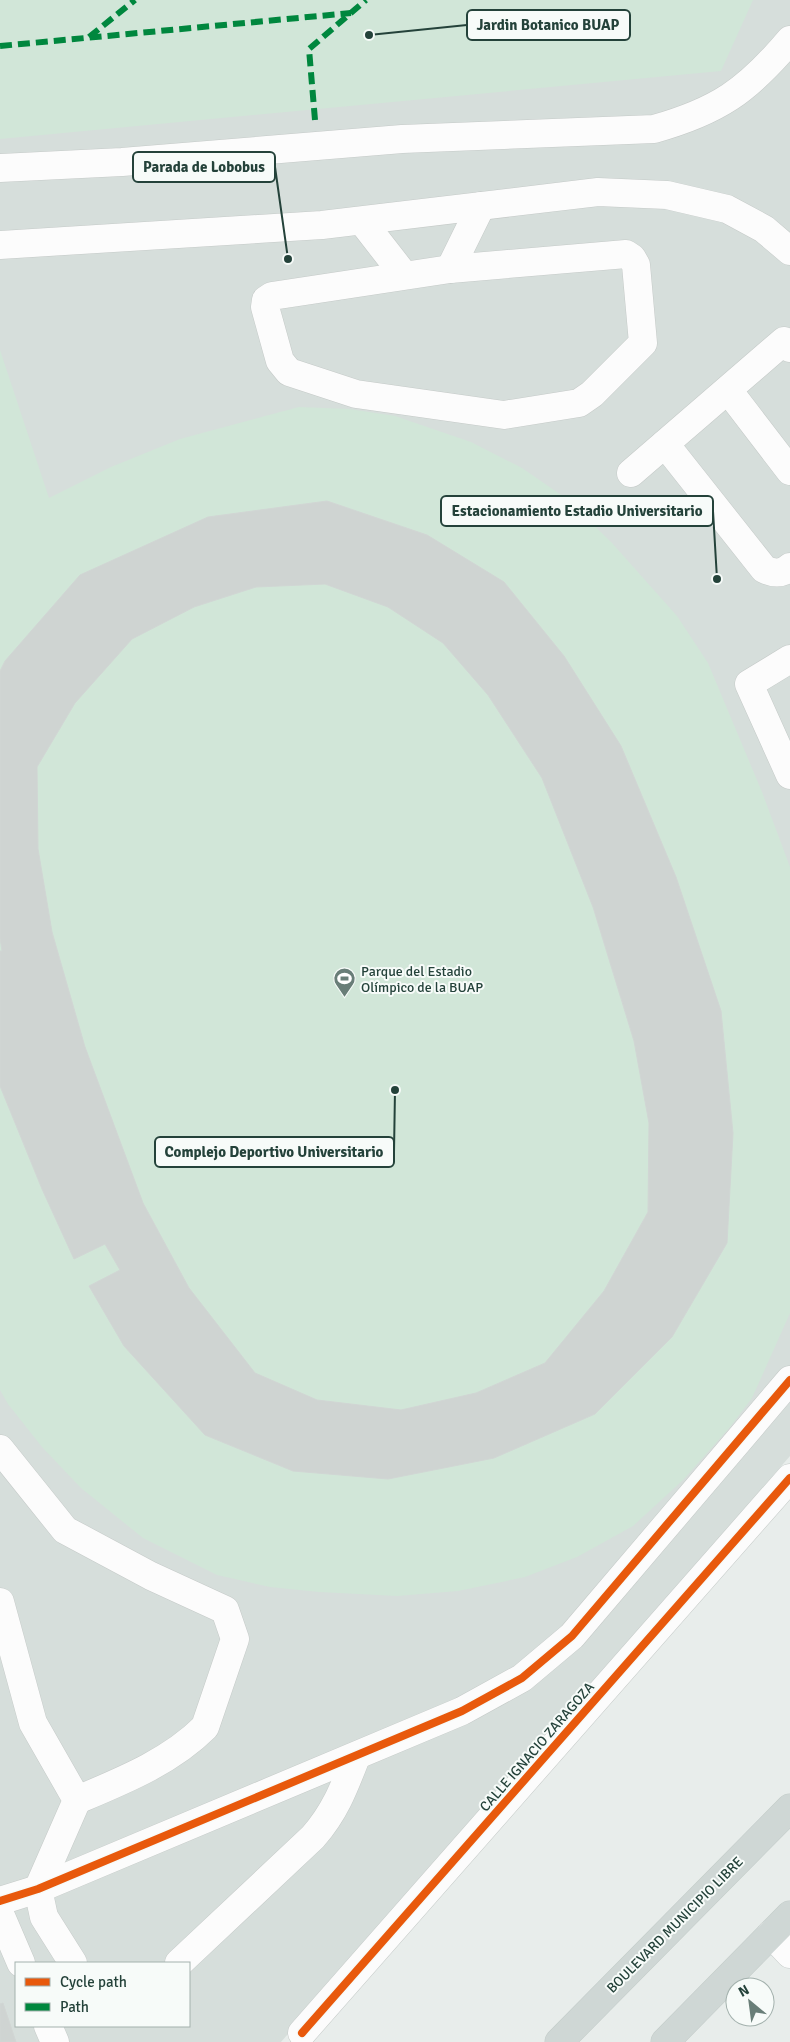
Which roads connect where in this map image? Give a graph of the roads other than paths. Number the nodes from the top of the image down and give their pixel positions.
1 (790, 40) edge
2 (0, 168) edge
3 (480, 206) junction
4 (362, 221) junction
5 (0, 244) edge
6 (790, 251) edge
7 (450, 269) junction
8 (404, 275) junction
9 (790, 348) edge
10 (728, 390) junction
11 (664, 444) junction
12 (790, 471) edge
13 (631, 473) dead end
14 (790, 567) edge
15 (790, 659) edge
16 (790, 776) edge
17 (790, 1380) edge
18 (0, 1449) edge
19 (790, 1478) edge
20 (0, 1602) edge
21 (356, 1756) junction
22 (78, 1800) junction
23 (790, 1808) edge
24 (38, 1889) junction
25 (0, 1901) edge
26 (0, 1914) edge
27 (790, 1915) edge
28 (771, 1934) junction
29 (790, 1954) edge
30 (21, 1962) edge
31 (72, 1962) edge
32 (180, 1962) edge
33 (48, 2027) edge
34 (302, 2032) dead end
35 (56, 2042) edge
36 (559, 2042) edge
37 (665, 2042) edge

1 - 2 street
3 - 4 street
3 - 6 street
3 - 7 street
4 - 5 street
4 - 8 street
7 - 8 street
7 - 8 street
9 - 10 street
10 - 11 street
10 - 12 street
11 - 13 street
11 - 14 street
15 - 16 street
17 - 21 street
18 - 22 street
19 - 34 street, CALLE IGNACIO ZARAGOZA
20 - 22 street
21 - 24 street
21 - 32 street
22 - 24 street
23 - 36 main road, BOULEVARD MUNICIPIO LIBRE
24 - 25 street
24 - 31 street
26 - 30 street
27 - 28 main road
28 - 29 street
28 - 37 main road
33 - 35 street

